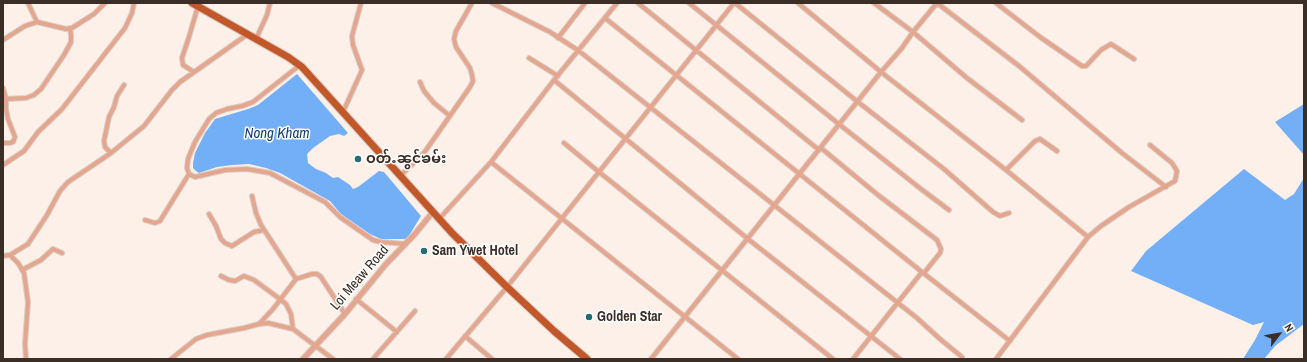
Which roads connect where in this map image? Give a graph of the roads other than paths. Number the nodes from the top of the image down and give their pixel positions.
1 (28, 3) edge
2 (105, 3) edge
3 (134, 3) edge
4 (270, 3) edge
5 (361, 3) edge
6 (472, 3) edge
7 (492, 3) edge
8 (586, 3) edge
9 (617, 3) edge
10 (638, 3) edge
11 (689, 3) edge
12 (735, 3) edge
13 (798, 3) edge
14 (874, 3) edge
15 (937, 3) edge
16 (996, 3) edge
17 (195, 4) edge
18 (605, 18) junction
19 (37, 22) junction
20 (716, 25) junction
21 (70, 28) junction
22 (913, 32) junction
23 (248, 34) junction
24 (558, 38) junction
25 (256, 39) junction
26 (3, 40) edge
27 (579, 50) junction
28 (697, 50) junction
29 (529, 58) dead end
30 (1134, 59) dead end
31 (300, 65) junction
32 (194, 72) junction
33 (881, 72) junction
34 (558, 76) junction
35 (676, 76) junction
36 (554, 80) junction
37 (420, 82) dead end
38 (124, 85) dead end
39 (3, 88) edge
40 (6, 99) junction
41 (858, 102) junction
42 (651, 107) junction
43 (343, 112) junction
44 (450, 116) junction
45 (1022, 120) dead end
46 (840, 125) junction
47 (626, 139) junction
48 (3, 143) edge
49 (564, 143) dead end
50 (1150, 145) dead end
51 (820, 149) junction
52 (1057, 151) dead end
53 (111, 153) junction
54 (491, 162) junction
55 (3, 165) edge
56 (1006, 170) junction
57 (599, 172) junction
58 (189, 174) junction
59 (800, 174) junction
60 (400, 176) junction
61 (1166, 187) junction
62 (252, 196) dead end
63 (775, 206) junction
64 (949, 210) dead end
65 (433, 212) junction
66 (1009, 213) dead end
67 (209, 214) dead end
68 (439, 219) junction
69 (562, 219) junction
70 (145, 220) dead end
71 (264, 230) junction
72 (1088, 237) junction
73 (748, 239) junction
74 (406, 244) junction
75 (62, 253) dead end
76 (10, 255) junction
77 (3, 256) edge
78 (22, 270) junction
79 (723, 270) junction
80 (923, 272) junction
81 (221, 276) dead end
82 (296, 279) junction
83 (507, 287) junction
84 (280, 299) junction
85 (356, 299) junction
86 (898, 304) junction
87 (415, 311) dead end
88 (345, 314) junction
89 (685, 317) junction
90 (259, 324) junction
91 (293, 329) junction
92 (397, 332) junction
93 (465, 336) junction
94 (870, 336) junction
95 (1010, 341) junction
96 (316, 345) junction
97 (962, 357) dead end
98 (26, 359) edge
99 (171, 359) edge
100 (303, 359) edge
101 (333, 359) edge
102 (373, 359) edge
103 (446, 359) edge
104 (492, 359) edge
105 (587, 359) edge
106 (651, 359) edge
107 (738, 359) edge
108 (834, 359) edge
109 (853, 359) edge
110 (900, 359) edge
111 (996, 359) edge

1 - 19 street
2 - 21 street
3 - 55 street
4 - 25 street
5 - 43 street
6 - 44 street
7 - 24 street
8 - 24 street
9 - 18 street
10 - 28 street
11 - 20 street
12 - 20 street
12 - 41 street
13 - 33 street
14 - 22 street
15 - 22 street
15 - 61 street
16 - 30 street
17 - 23 highway
17 - 32 street
18 - 27 street
18 - 35 street
19 - 21 street
19 - 26 street
20 - 28 street
20 - 46 street
21 - 40 street
22 - 33 street
22 - 45 street
23 - 25 highway
23 - 32 street
24 - 27 street
25 - 31 highway
27 - 34 street
27 - 42 street
28 - 35 street
28 - 51 street
29 - 34 street
31 - 43 highway
31 - 58 street
32 - 53 street
33 - 41 street
33 - 56 street
34 - 36 street
35 - 42 street
35 - 59 street
36 - 47 street
36 - 54 street
37 - 44 street
38 - 53 street
39 - 40 street
40 - 48 street
41 - 46 street
41 - 66 street
42 - 47 street
42 - 63 street
43 - 60 highway
44 - 60 street
46 - 51 street
46 - 64 street
47 - 57 street
47 - 73 street
49 - 57 street
50 - 61 street
51 - 59 street
51 - 80 street
52 - 56 street
53 - 76 street
54 - 68 street
54 - 69 street
56 - 72 street
57 - 69 street
57 - 79 street
58 - 70 street
58 - 74 street
59 - 63 street
59 - 80 street
60 - 65 highway
61 - 72 street
62 - 71 street
63 - 73 street
63 - 86 street
65 - 68 highway
65 - 74 street, Loi Meaw Road
67 - 71 street
68 - 83 highway
69 - 83 street
69 - 89 street
71 - 82 street
72 - 95 street
73 - 79 street
73 - 94 street
74 - 85 street, Loi Meaw Road
75 - 78 street
76 - 77 street
76 - 78 street
78 - 98 street
79 - 89 street
79 - 108 street
80 - 86 street
80 - 95 street
81 - 84 street
82 - 84 street
82 - 88 street
83 - 93 street
83 - 105 highway
84 - 90 street
84 - 91 street
85 - 88 street, Loi Meaw Road
85 - 92 street
86 - 94 street
86 - 97 street
87 - 92 street
88 - 96 street, Loi Meaw Road
89 - 106 street
89 - 107 street
90 - 91 street
90 - 99 street
91 - 96 street
92 - 102 street
93 - 103 street
93 - 104 street
94 - 109 street
94 - 110 street
95 - 111 street
96 - 100 street, Loi Meaw Road
96 - 101 street

